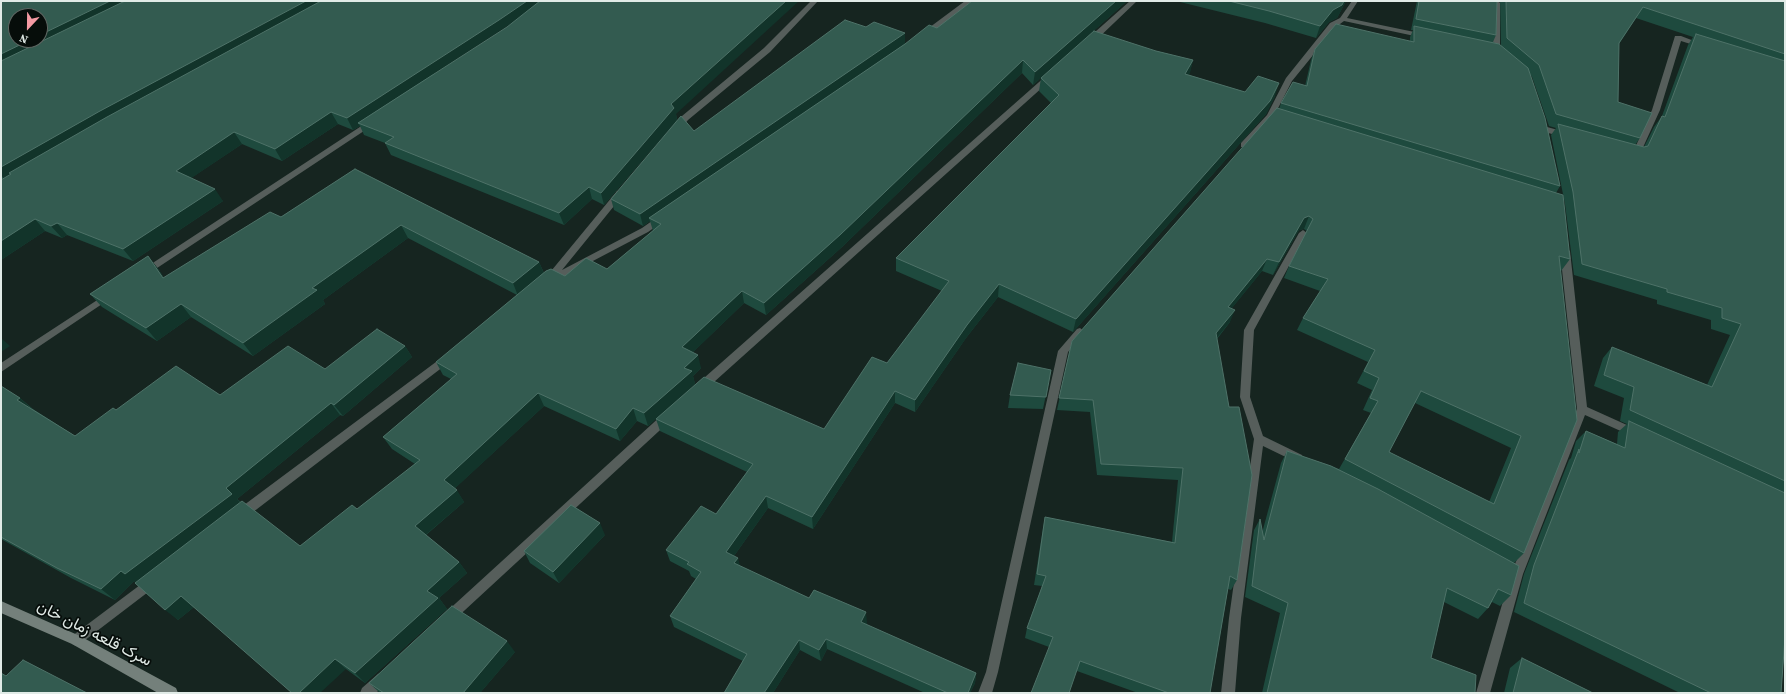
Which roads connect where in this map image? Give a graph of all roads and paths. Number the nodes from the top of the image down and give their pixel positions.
1 (815, 1) edge
2 (969, 1) edge
3 (1134, 1) edge
4 (1355, 1) edge
5 (1490, 1) edge
6 (1343, 20) junction
7 (1435, 38) edge
8 (920, 39) edge
9 (1082, 48) edge
10 (1708, 48) edge
11 (1506, 60) edge
12 (1058, 69) edge
13 (381, 117) edge
14 (670, 136) edge
15 (1575, 137) edge
16 (1548, 144) edge
17 (1621, 150) edge
18 (1239, 151) edge
19 (628, 184) edge
20 (670, 213) edge
21 (1303, 233) edge
22 (1564, 243) edge
23 (138, 276) edge
24 (118, 290) edge
25 (1089, 322) edge
26 (459, 348) edge
27 (1, 368) edge
28 (692, 395) edge
29 (1582, 409) junction
30 (675, 410) edge
31 (1259, 439) junction
32 (1647, 439) edge
33 (1307, 462) edge
34 (233, 520) edge
35 (1504, 567) edge
36 (164, 573) edge
37 (1517, 574) junction
38 (1, 607) edge
39 (442, 623) edge
40 (76, 640) junction
41 (390, 672) edge
42 (172, 693) edge
43 (367, 693) edge
44 (985, 693) edge
45 (1228, 693) edge
46 (1483, 693) edge

1 - 14 street
2 - 8 street
3 - 9 street
4 - 6 street
5 - 11 street
6 - 7 street
6 - 18 street
10 - 17 street
12 - 28 street
13 - 23 street
15 - 16 street
19 - 20 street
21 - 31 street
22 - 29 street
24 - 27 street
25 - 44 street
26 - 34 street
29 - 32 street
29 - 37 street
30 - 39 street
31 - 33 street
31 - 45 street
35 - 37 street
36 - 40 street
37 - 46 street
38 - 40 street, سرک قلعه زمان خان
40 - 42 street, سرک قلعه زمان خان
41 - 43 street

